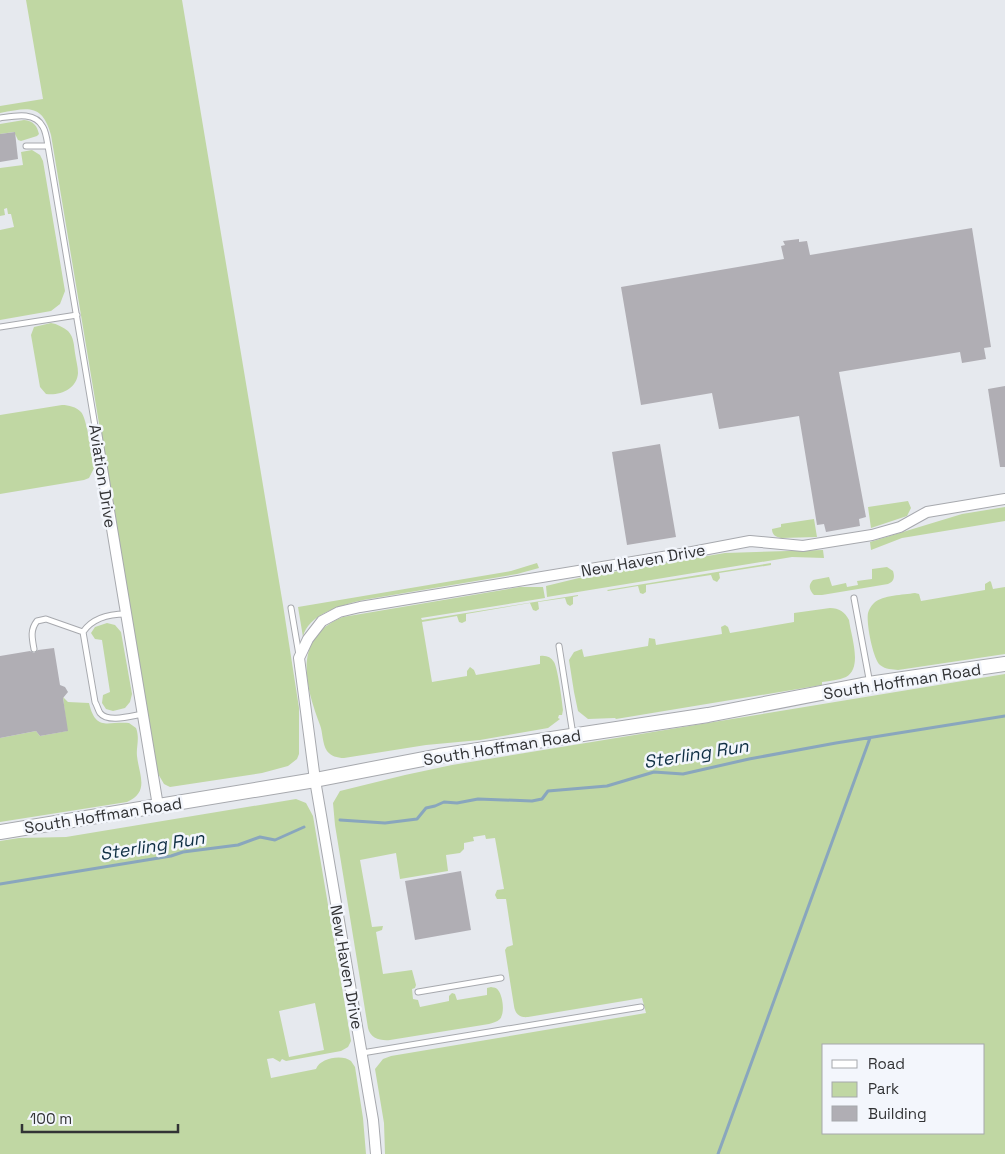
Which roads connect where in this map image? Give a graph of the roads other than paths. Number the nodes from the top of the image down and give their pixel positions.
1 (0, 118) edge
2 (26, 146) dead end
3 (48, 146) junction
4 (76, 314) junction
5 (0, 327) edge
6 (96, 432) joint
7 (1005, 499) edge
8 (854, 598) dead end
9 (291, 608) dead end
10 (126, 614) junction
11 (83, 632) junction
12 (559, 646) dead end
13 (34, 649) dead end
14 (299, 658) junction
15 (1005, 664) edge
16 (870, 684) junction
17 (143, 714) junction
18 (573, 736) junction
19 (315, 780) junction
20 (158, 806) junction
21 (0, 832) edge
22 (501, 978) dead end
23 (418, 992) dead end
24 (641, 1007) dead end
25 (362, 1053) junction
26 (376, 1154) edge

1 - 3 lane, Aviation Drive
2 - 3 lane
3 - 4 lane, Aviation Drive
4 - 5 lane
4 - 6 lane, Aviation Drive
6 - 10 street, Aviation Drive
7 - 14 street, New Haven Drive
8 - 16 lane
9 - 14 lane
10 - 11 lane
10 - 17 street, Aviation Drive
11 - 13 lane
11 - 17 lane
12 - 18 lane
14 - 19 street, New Haven Drive
15 - 16 street, South Hoffman Road
16 - 18 street, South Hoffman Road
17 - 20 street, Aviation Drive
18 - 19 street, South Hoffman Road
19 - 20 street, South Hoffman Road
19 - 25 street, New Haven Drive
20 - 21 street, South Hoffman Road
22 - 23 lane
24 - 25 lane
25 - 26 street, New Haven Drive

